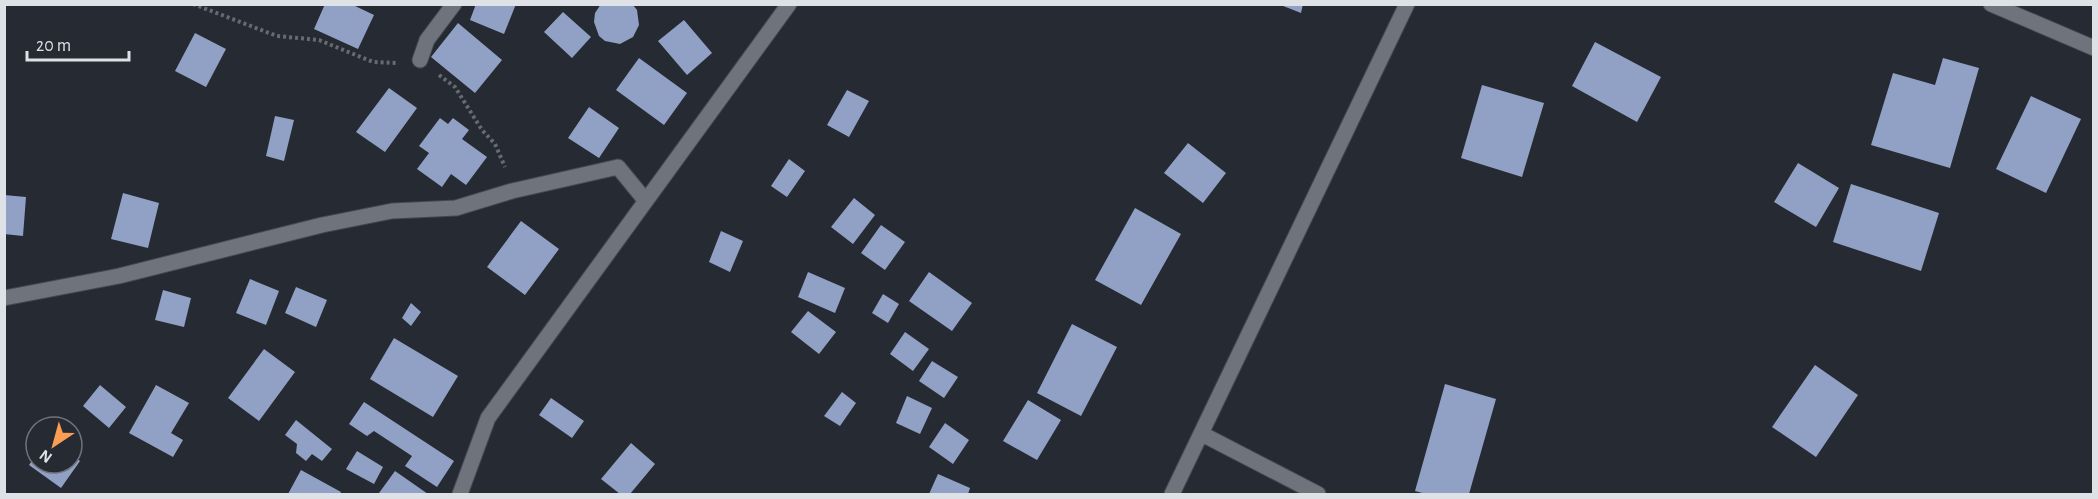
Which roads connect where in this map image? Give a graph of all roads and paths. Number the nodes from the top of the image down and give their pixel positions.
1 (193, 4) edge
2 (454, 4) edge
3 (789, 4) edge
4 (1407, 4) edge
5 (1991, 4) edge
6 (2094, 48) edge
7 (420, 60) junction
8 (512, 191) junction
9 (645, 200) junction
10 (4, 298) edge
11 (1202, 434) junction
12 (460, 495) edge
13 (1172, 495) edge
14 (1318, 495) edge

1 - 7 path
2 - 7 street
3 - 9 street
4 - 11 street
5 - 6 street
7 - 8 path
8 - 9 street
8 - 10 street
9 - 12 street
11 - 13 street
11 - 14 street

